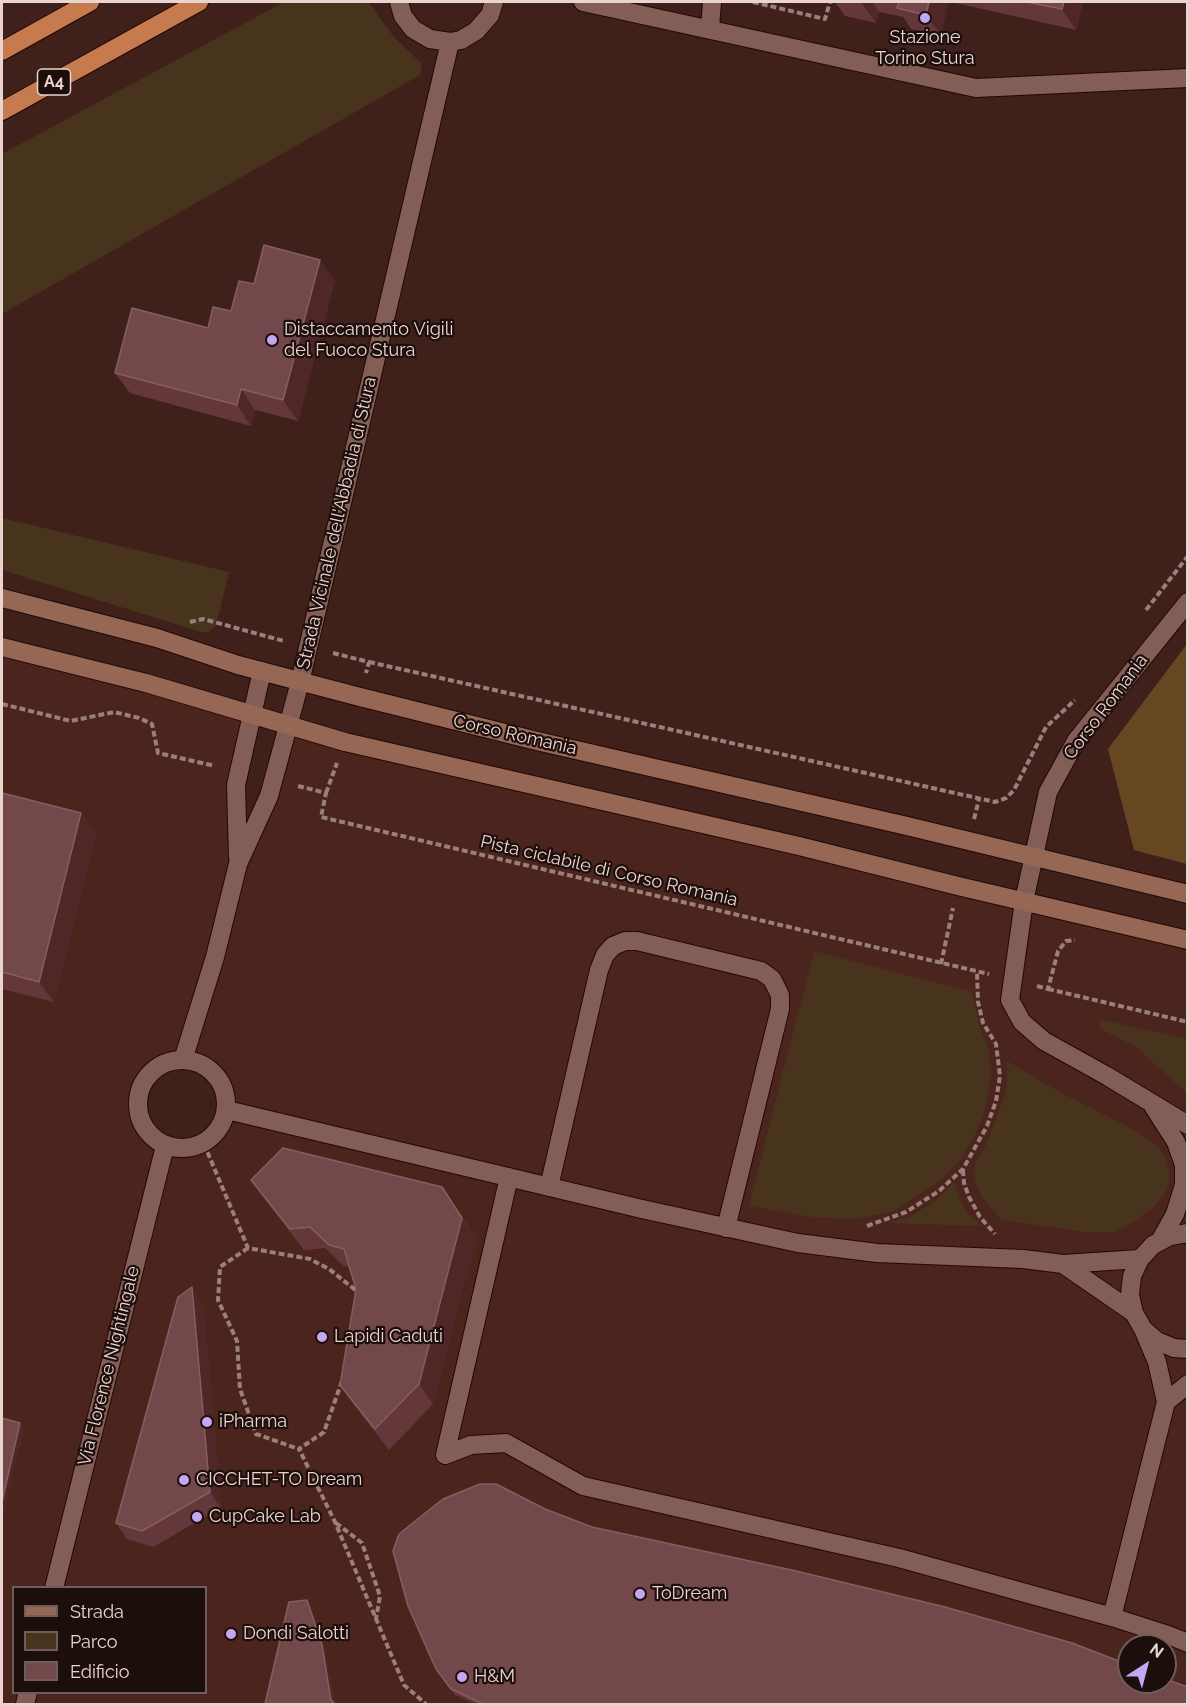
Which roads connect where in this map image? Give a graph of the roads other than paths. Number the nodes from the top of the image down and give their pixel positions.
1 (90, 2) edge
2 (199, 2) edge
3 (399, 2) edge
4 (494, 2) edge
5 (583, 2) edge
6 (712, 2) edge
7 (710, 28) junction
8 (450, 42) junction
9 (2, 51) edge
10 (1188, 78) edge
11 (2, 111) edge
12 (2, 598) edge
13 (1188, 602) edge
14 (2, 647) edge
15 (262, 671) junction
16 (300, 682) junction
17 (252, 713) junction
18 (289, 724) junction
19 (1032, 856) junction
20 (238, 864) junction
21 (1188, 894) edge
22 (1024, 901) junction
23 (1188, 940) edge
24 (183, 1060) junction
25 (1153, 1106) junction
26 (227, 1110) junction
27 (1188, 1125) edge
28 (165, 1146) junction
29 (509, 1178) junction
30 (549, 1187) junction
31 (726, 1228) junction
32 (1188, 1233) edge
33 (1160, 1241) junction
34 (1140, 1259) junction
35 (1063, 1264) junction
36 (1139, 1321) junction
37 (1188, 1349) edge
38 (1188, 1384) edge
39 (1166, 1402) junction
40 (54, 1586) edge
41 (1112, 1617) junction
42 (1188, 1643) edge

1 - 9 highway
2 - 11 highway, A4
3 - 8 street
4 - 8 street
5 - 7 street
6 - 7 street
7 - 10 street
8 - 16 street, Strada Vicinale dell'Abbadia di Stura
12 - 15 main road, Corso Romania
13 - 19 street, Corso Romania
14 - 17 main road
15 - 16 main road, Corso Romania
15 - 17 street
16 - 18 street, Strada Vicinale dell'Abbadia di Stura
16 - 19 main road, Corso Romania
17 - 18 main road
17 - 20 street
18 - 20 street
18 - 22 main road
19 - 21 main road, Corso Romania
19 - 22 street, Corso Romania
20 - 24 street
22 - 23 main road
22 - 25 street, Corso Romania
24 - 26 street
24 - 28 street
25 - 27 street, Corso Romania
25 - 33 street
26 - 28 street
26 - 29 street
28 - 40 street, Via Florence Nightingale
29 - 30 street
29 - 41 street
30 - 31 street
30 - 31 street
31 - 35 street
32 - 33 street
33 - 34 street
34 - 35 street
34 - 36 street
35 - 36 street
36 - 37 street
36 - 39 street
38 - 39 street
39 - 41 street
41 - 42 street

